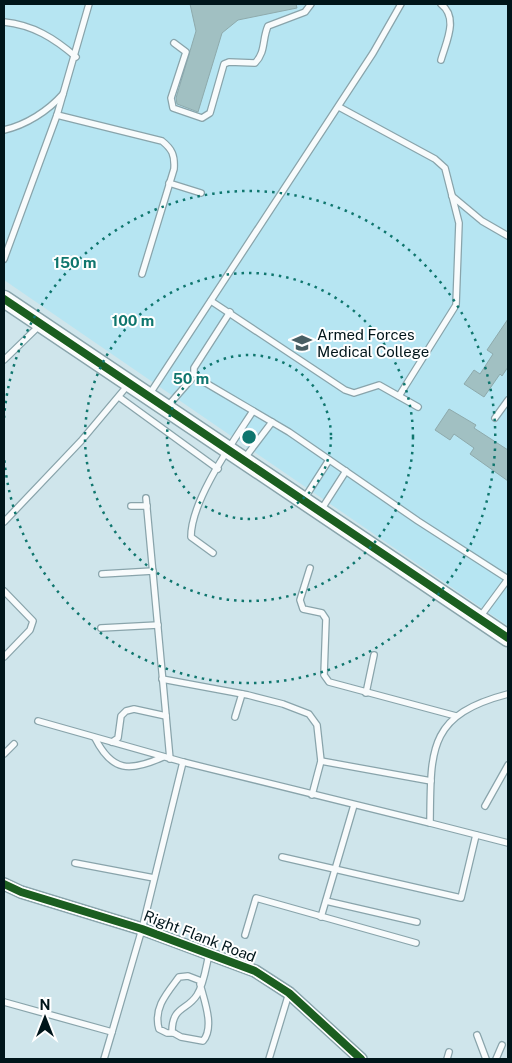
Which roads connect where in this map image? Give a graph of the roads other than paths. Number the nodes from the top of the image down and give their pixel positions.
1 (89, 4) edge
2 (310, 4) edge
3 (401, 4) edge
4 (441, 4) edge
5 (4, 22) edge
6 (174, 43) dead end
7 (76, 57) junction
8 (441, 60) dead end
9 (65, 92) junction
10 (339, 107) junction
11 (57, 115) junction
12 (4, 130) edge
13 (169, 183) junction
14 (201, 193) dead end
15 (452, 196) junction
16 (508, 236) edge
17 (4, 259) edge
18 (142, 274) dead end
19 (4, 299) edge
20 (211, 301) junction
21 (230, 312) junction
22 (42, 324) junction
23 (4, 360) edge
24 (194, 376) junction
25 (130, 384) junction
26 (399, 396) junction
27 (119, 397) junction
28 (148, 397) junction
29 (508, 400) edge
30 (418, 407) dead end
31 (166, 409) junction
32 (253, 411) junction
33 (496, 418) dead end
34 (272, 422) junction
35 (228, 451) junction
36 (329, 460) junction
37 (243, 461) junction
38 (218, 470) junction
39 (346, 471) junction
40 (146, 498) dead end
41 (303, 501) junction
42 (130, 506) dead end
43 (147, 506) junction
44 (319, 512) junction
45 (4, 522) edge
46 (213, 553) dead end
47 (310, 568) dead end
48 (153, 571) junction
49 (102, 574) dead end
50 (508, 579) edge
51 (4, 591) edge
52 (479, 619) junction
53 (158, 625) junction
54 (101, 628) dead end
55 (508, 638) edge
56 (374, 655) dead end
57 (4, 657) edge
58 (162, 679) junction
59 (366, 693) junction
60 (242, 694) junction
61 (508, 694) edge
62 (166, 716) junction
63 (456, 716) junction
64 (235, 717) dead end
65 (38, 722) dead end
66 (95, 738) junction
67 (112, 742) junction
68 (14, 744) dead end
69 (4, 754) edge
70 (163, 757) junction
71 (170, 759) junction
72 (321, 761) junction
73 (183, 762) junction
74 (508, 765) edge
75 (431, 781) junction
76 (312, 795) junction
77 (354, 805) junction
78 (485, 806) dead end
79 (430, 823) junction
80 (476, 835) junction
81 (508, 843) edge
82 (282, 857) dead end
83 (75, 863) dead end
84 (336, 869) junction
85 (154, 878) junction
86 (4, 884) edge
87 (326, 900) junction
88 (321, 917) junction
89 (417, 922) dead end
90 (142, 929) junction
91 (245, 935) dead end
92 (416, 943) dead end
93 (209, 954) junction
94 (201, 983) junction
95 (289, 993) junction
96 (4, 1002) edge
97 (112, 1032) junction
98 (174, 1033) junction
99 (477, 1035) dead end
100 (502, 1045) dead end
101 (449, 1052) dead end
102 (104, 1059) edge
103 (269, 1059) edge
104 (361, 1059) edge
105 (447, 1059) edge
106 (486, 1059) edge
107 (496, 1059) edge

1 - 7 lane
2 - 6 lane
3 - 10 lane
4 - 8 lane
5 - 7 lane
7 - 9 lane
9 - 11 lane
9 - 12 lane
10 - 15 lane
10 - 20 lane
11 - 13 lane
11 - 17 lane
13 - 14 lane
13 - 18 lane
15 - 16 lane
15 - 26 lane
19 - 22 street
20 - 21 lane
20 - 28 lane
21 - 24 lane
21 - 26 lane
22 - 23 lane
22 - 25 street
24 - 31 lane
24 - 32 lane
25 - 27 lane
25 - 28 street
26 - 30 lane
27 - 38 lane
27 - 45 lane
28 - 31 street
29 - 33 lane
31 - 35 street
32 - 34 lane
32 - 35 lane
34 - 36 lane
34 - 37 lane
35 - 37 street
35 - 38 lane
36 - 39 lane
36 - 41 lane
37 - 41 street
38 - 46 lane
39 - 44 lane
39 - 50 lane
40 - 43 lane
41 - 44 street
42 - 43 lane
43 - 48 lane
44 - 52 street
47 - 59 lane
48 - 49 lane
48 - 53 lane
50 - 52 lane
51 - 57 lane
52 - 55 street
53 - 54 lane
53 - 58 lane
56 - 59 lane
58 - 60 lane
58 - 62 lane
59 - 63 lane
60 - 64 lane
60 - 72 lane
61 - 63 lane
62 - 67 lane
62 - 71 lane
63 - 75 lane
65 - 66 lane
66 - 67 lane
66 - 70 lane
67 - 70 lane
68 - 69 lane
70 - 71 lane
71 - 73 lane
72 - 75 lane
72 - 76 lane
73 - 76 lane
73 - 85 lane
74 - 78 lane
75 - 79 lane
76 - 77 lane
77 - 79 lane
77 - 84 lane
79 - 80 lane
80 - 81 lane
80 - 84 lane
82 - 84 lane
83 - 85 lane
84 - 87 lane
85 - 90 lane
86 - 90 street, Right Flank Road
87 - 88 lane
87 - 89 lane
88 - 91 lane
88 - 92 lane
90 - 93 street, Right Flank Road
90 - 97 lane
93 - 94 lane
93 - 95 street, Right Flank Road
94 - 98 lane
94 - 98 lane
94 - 98 lane
95 - 103 lane
95 - 104 street, Right Flank Road
96 - 97 lane
97 - 102 lane
99 - 106 lane
100 - 107 lane
101 - 105 lane

